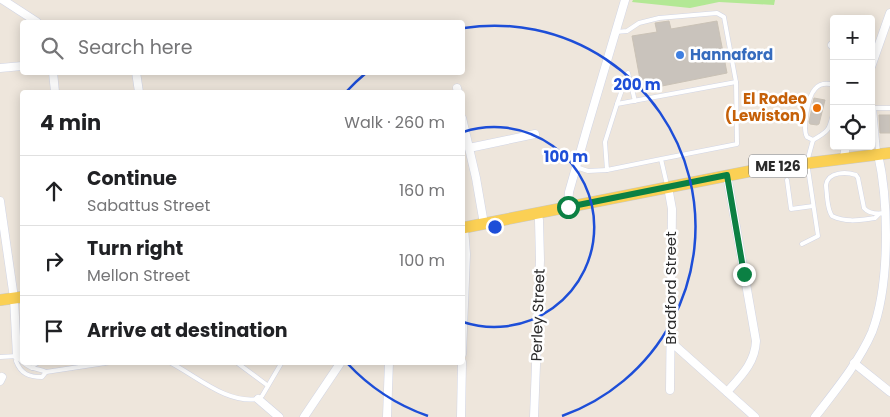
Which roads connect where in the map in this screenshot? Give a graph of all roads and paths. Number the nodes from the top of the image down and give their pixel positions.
1 (3, 0) edge
2 (625, 0) edge
3 (890, 13) edge
4 (34, 20) edge
5 (615, 32) junction
6 (873, 60) edge
7 (20, 66) edge
8 (0, 68) edge
9 (53, 75) edge
10 (136, 75) edge
11 (736, 82) junction
12 (830, 84) edge
13 (55, 90) edge
14 (139, 90) edge
15 (635, 101) junction
16 (617, 104) junction
17 (875, 107) edge
18 (890, 108) edge
19 (875, 115) edge
20 (830, 125) edge
21 (465, 131) edge
22 (535, 134) dead end
23 (812, 140) junction
24 (469, 148) junction
25 (845, 152) edge
26 (884, 153) edge
27 (661, 159) junction
28 (807, 162) junction
29 (576, 167) junction
30 (607, 170) junction
31 (727, 175) junction
32 (787, 180) dead end
33 (668, 187) junction
34 (886, 187) edge
35 (0, 201) edge
36 (813, 206) junction
37 (568, 207) junction
38 (537, 213) junction
39 (882, 214) junction
40 (484, 224) junction
41 (465, 228) edge
42 (802, 244) dead end
43 (465, 245) edge
44 (465, 279) edge
45 (18, 298) edge
46 (0, 300) edge
47 (671, 342) junction
48 (0, 357) edge
49 (18, 357) junction
50 (854, 363) junction
51 (28, 365) edge
52 (34, 365) edge
53 (97, 365) edge
54 (174, 365) edge
55 (240, 365) edge
56 (280, 365) edge
57 (339, 365) edge
58 (389, 365) edge
59 (462, 365) edge
60 (32, 368) junction
61 (46, 372) junction
62 (267, 385) junction
63 (670, 390) dead end
64 (727, 392) junction
65 (890, 392) edge
66 (258, 399) junction
67 (279, 417) edge
68 (304, 417) edge
69 (387, 417) edge
70 (461, 417) edge
71 (534, 417) edge
72 (755, 417) edge
73 (815, 417) edge

1 - 4 street
2 - 5 street
3 - 6 street
5 - 11 lane
5 - 29 street
7 - 8 street
9 - 13 street
10 - 14 street
11 - 15 lane
11 - 27 lane
12 - 23 lane
15 - 16 lane
15 - 16 lane
16 - 30 lane
17 - 18 lane
19 - 26 lane
20 - 23 lane
21 - 24 street
22 - 24 street
23 - 28 lane
24 - 40 street
25 - 26 main road, ME 126
25 - 28 main road, ME 126
26 - 34 street
27 - 30 lane
27 - 33 lane
28 - 31 main road, ME 126
28 - 36 lane
29 - 30 lane
29 - 37 street
31 - 33 main road, ME 126
31 - 64 street
32 - 36 lane
33 - 37 main road, ME 126
33 - 47 street, Bradford Street
34 - 39 street
35 - 45 street
36 - 42 lane
37 - 38 main road, ME 126
38 - 40 main road, ME 126
38 - 71 street, Perley Street
39 - 39 lane
39 - 50 street
40 - 41 main road, ME 126
43 - 44 street
45 - 46 main road
45 - 49 street
47 - 63 street, Bradford Street
47 - 64 street
48 - 49 lane
49 - 61 lane
50 - 65 street
50 - 73 street
51 - 60 lane
52 - 60 lane
53 - 61 lane
54 - 66 lane
55 - 62 lane
56 - 62 lane
57 - 68 street
58 - 69 street
59 - 70 street
60 - 61 lane
62 - 66 lane
64 - 72 street
66 - 67 street

